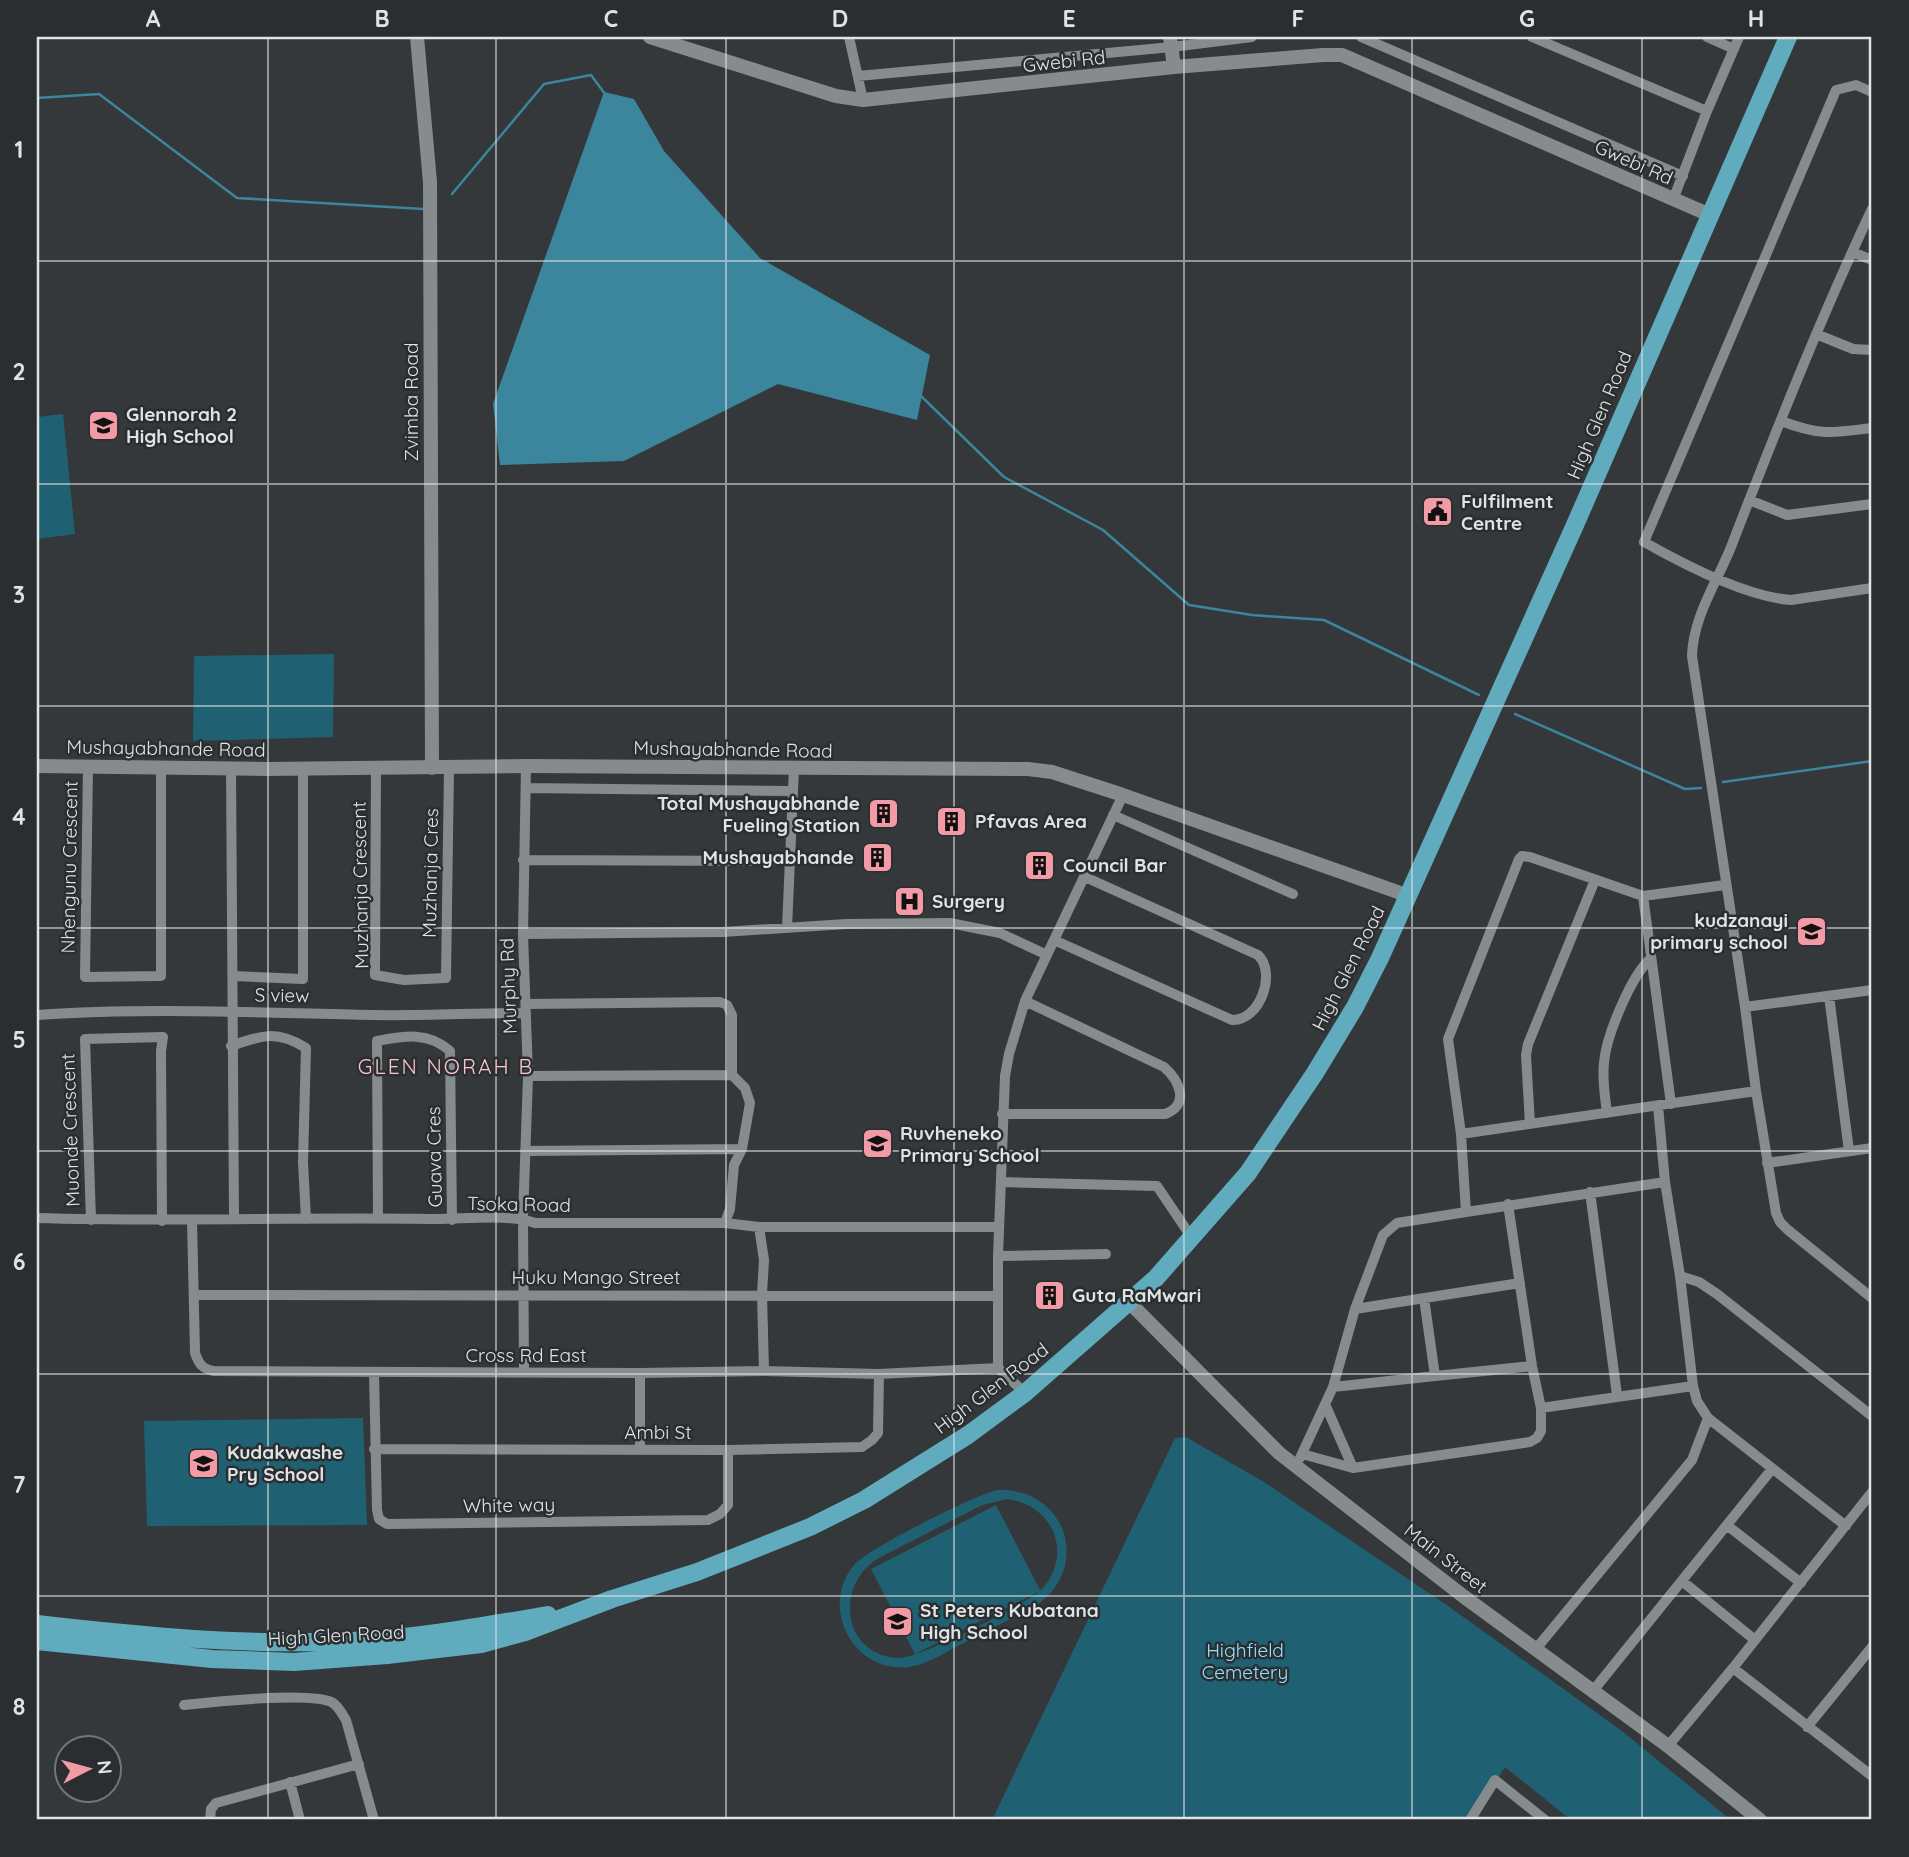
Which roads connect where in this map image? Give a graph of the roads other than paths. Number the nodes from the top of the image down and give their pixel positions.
1 (416, 37) edge
2 (650, 37) edge
3 (849, 37) edge
4 (1252, 37) edge
5 (1361, 37) edge
6 (1532, 37) edge
7 (1707, 37) edge
8 (1739, 37) edge
9 (1788, 37) edge
10 (1171, 42) edge
11 (1734, 49) junction
12 (1174, 67) junction
13 (858, 76) junction
14 (1872, 92) edge
15 (863, 100) junction
16 (1707, 111) junction
17 (1683, 176) junction
18 (1673, 200) junction
19 (1872, 209) edge
20 (1710, 215) junction
21 (1852, 252) junction
22 (1872, 260) edge
23 (1816, 334) junction
24 (1872, 349) edge
25 (1781, 421) junction
26 (1872, 428) edge
27 (1749, 500) junction
28 (1872, 503) edge
29 (1718, 578) junction
30 (1872, 588) edge
31 (37, 766) edge
32 (88, 766) junction
33 (526, 766) junction
34 (161, 767) junction
35 (231, 767) junction
36 (376, 767) junction
37 (303, 768) junction
38 (432, 768) junction
39 (449, 768) junction
40 (794, 768) junction
41 (526, 788) junction
42 (793, 791) junction
43 (1122, 795) junction
44 (1113, 815) junction
45 (523, 860) junction
46 (789, 861) junction
47 (1085, 877) junction
48 (1595, 880) junction
49 (1725, 885) junction
50 (1293, 894) dead end
51 (1409, 895) junction
52 (1643, 896) junction
53 (787, 928) junction
54 (523, 934) junction
55 (1054, 940) junction
56 (1047, 955) junction
57 (1651, 958) junction
58 (233, 976) junction
59 (446, 978) joint
60 (1872, 990) edge
61 (1829, 996) junction
62 (1025, 1001) junction
63 (1745, 1007) junction
64 (526, 1008) junction
65 (231, 1011) junction
66 (37, 1015) edge
67 (231, 1046) junction
68 (732, 1075) junction
69 (528, 1076) junction
70 (1756, 1091) junction
71 (1671, 1104) junction
72 (1658, 1106) junction
73 (1607, 1113) junction
74 (1002, 1114) junction
75 (1530, 1124) junction
76 (1461, 1134) junction
77 (1872, 1148) edge
78 (742, 1149) junction
79 (1849, 1151) junction
80 (525, 1152) junction
81 (1767, 1163) junction
82 (1001, 1182) junction
83 (1665, 1182) junction
84 (1590, 1192) junction
85 (1508, 1204) junction
86 (1466, 1212) junction
87 (234, 1217) junction
88 (37, 1218) edge
89 (378, 1218) junction
90 (306, 1219) junction
91 (523, 1219) junction
92 (90, 1220) junction
93 (452, 1220) junction
94 (162, 1221) junction
95 (192, 1221) junction
96 (724, 1223) junction
97 (760, 1227) junction
98 (999, 1227) junction
99 (1192, 1238) junction
100 (1106, 1254) dead end
101 (998, 1256) junction
102 (1680, 1276) junction
103 (1520, 1283) junction
104 (762, 1294) junction
105 (194, 1295) junction
106 (524, 1295) junction
107 (998, 1296) junction
108 (1424, 1298) junction
109 (1872, 1298) edge
110 (1130, 1303) junction
111 (1355, 1308) junction
112 (1532, 1366) junction
113 (998, 1368) junction
114 (764, 1371) junction
115 (524, 1372) junction
116 (374, 1373) junction
117 (640, 1373) junction
118 (879, 1374) junction
119 (1435, 1376) junction
120 (1693, 1386) junction
121 (1333, 1387) junction
122 (1025, 1393) junction
123 (1617, 1395) junction
124 (1325, 1404) junction
125 (1541, 1408) junction
126 (1872, 1416) edge
127 (1708, 1418) junction
128 (374, 1449) junction
129 (640, 1450) junction
130 (728, 1450) junction
131 (1299, 1460) junction
132 (1353, 1468) junction
133 (1772, 1469) junction
134 (1872, 1492) edge
135 (1728, 1526) junction
136 (1846, 1526) junction
137 (1682, 1581) junction
138 (1801, 1583) junction
139 (589, 1608) junction
140 (37, 1624) edge
141 (1755, 1640) junction
142 (37, 1641) edge
143 (1535, 1650) junction
144 (1871, 1653) edge
145 (1733, 1668) junction
146 (1592, 1692) junction
147 (184, 1705) dead end
148 (1807, 1727) junction
149 (1668, 1746) junction
150 (359, 1764) junction
151 (1872, 1776) edge
152 (290, 1782) junction
153 (210, 1820) edge
154 (300, 1820) edge
155 (374, 1820) edge
156 (1470, 1820) edge
157 (1545, 1820) edge
158 (1760, 1820) edge

1 - 38 street, Zvimba Road
2 - 15 street, Gwebi Rd
3 - 13 street
4 - 10 street
5 - 17 street
6 - 16 street
7 - 11 street
8 - 11 street
9 - 20 main road, High Glen Road
10 - 12 street
10 - 13 street
11 - 16 street
12 - 15 street, Gwebi Rd
12 - 18 street, Gwebi Rd
13 - 15 street
14 - 29 street
16 - 17 street
17 - 18 street
18 - 20 street, Gwebi Rd
19 - 21 street
20 - 51 main road, High Glen Road
21 - 22 street
21 - 23 street
23 - 24 street
23 - 25 street
25 - 26 street
25 - 27 street
27 - 28 street
27 - 29 street
29 - 30 street
29 - 49 street
31 - 32 street, Mushayabhande Road
32 - 34 street, Mushayabhande Road
32 - 34 street, Nhengunu Crescent
33 - 39 street, Mushayabhande Road
33 - 40 street, Mushayabhande Road
33 - 41 street, Murphy Rd
34 - 35 street, Mushayabhande Road
35 - 37 street, Mushayabhande Road
35 - 58 street
36 - 37 street, Mushayabhande Road
36 - 38 street, Mushayabhande Road
36 - 59 street, Muzhanja Crescent
37 - 58 street
38 - 39 street, Mushayabhande Road
39 - 59 street, Muzhanja Cres
40 - 42 street
40 - 43 street, Mushayabhande Road
41 - 42 street
41 - 45 street, Murphy Rd
42 - 46 street
43 - 44 street
43 - 51 street, Mushayabhande Road
44 - 47 street
44 - 50 street
45 - 46 street
45 - 54 street, Murphy Rd
46 - 53 street
47 - 55 street
47 - 55 street
48 - 52 street
48 - 75 street
48 - 76 street
49 - 52 street
49 - 63 street
51 - 99 main road, High Glen Road
52 - 57 street
53 - 54 street
53 - 56 street
54 - 64 street, Murphy Rd
55 - 56 street
56 - 62 street
57 - 71 street
57 - 73 street
58 - 65 street
60 - 61 street
61 - 63 street
61 - 79 street
62 - 74 street
62 - 74 street
63 - 70 street
64 - 65 street, S view
64 - 68 street, S view
64 - 69 street, Murphy Rd
65 - 66 street, S view
65 - 67 street
67 - 87 street
67 - 90 street
68 - 69 street
68 - 78 street
69 - 80 street, Murphy Rd
70 - 71 street
70 - 81 street
71 - 72 street
72 - 73 street
72 - 83 street
73 - 75 street
74 - 82 street
75 - 76 street
76 - 86 street
77 - 79 street
78 - 80 street
78 - 96 street
79 - 81 street
80 - 91 street, Murphy Rd
81 - 109 street
82 - 98 street
82 - 99 street
83 - 84 street
83 - 102 street
84 - 85 street
84 - 123 street
85 - 86 street
85 - 103 street
86 - 111 street
87 - 90 street, Tsoka Road
87 - 95 street, Tsoka Road
88 - 92 street, Tsoka Road
89 - 90 street, Tsoka Road
89 - 93 street, Tsoka Road
89 - 93 street, Guava Cres
91 - 93 street, Tsoka Road
91 - 96 street, Tsoka Road
91 - 106 street, Murphy Rd
92 - 94 street, Tsoka Road
92 - 94 street, Muonde Crescent
94 - 95 street, Tsoka Road
95 - 105 street, Cross Rd East
96 - 97 street, Tsoka Road
97 - 98 street, Tsoka Road
97 - 104 street
98 - 101 street
99 - 110 main road, High Glen Road
100 - 101 street
101 - 107 street
102 - 120 street
102 - 126 street
103 - 108 street
103 - 112 street
104 - 106 street, Huku Mango Street
104 - 107 street, Huku Mango Street
104 - 114 street
105 - 106 street, Huku Mango Street
105 - 116 street, Cross Rd East
106 - 115 street, Murphy Rd
107 - 113 street
108 - 111 street
108 - 119 street
110 - 122 main road, High Glen Road
110 - 131 street, Main Street
111 - 121 street
112 - 119 street
112 - 125 street
113 - 118 street, Cross Rd East
113 - 122 street
114 - 117 street, Cross Rd East
114 - 118 street, Cross Rd East
115 - 116 street, Cross Rd East
115 - 117 street, Cross Rd East
116 - 128 street, White way
117 - 129 street
118 - 130 street, Ambi St
119 - 121 street
120 - 123 street
120 - 127 street
121 - 124 street
122 - 139 main road, High Glen Road
123 - 125 street
124 - 131 street
124 - 132 street
125 - 132 street
127 - 133 street
127 - 143 street
128 - 129 street, Ambi St
128 - 130 street, White way
129 - 130 street, Ambi St
131 - 132 street
131 - 143 street, Main Street
133 - 135 street
133 - 136 street
134 - 136 street
135 - 137 street
135 - 138 street
136 - 138 street
137 - 141 street
137 - 146 street
138 - 141 street
139 - 140 main road, High Glen Road
139 - 142 main road, High Glen Road
141 - 145 street
143 - 146 street, Main Street
144 - 148 street
145 - 148 street
145 - 149 street
146 - 149 street, Main Street
147 - 150 street
148 - 151 street
149 - 158 street, Main Street
150 - 152 street
150 - 155 street
152 - 153 street
152 - 154 street
156 - 157 street

